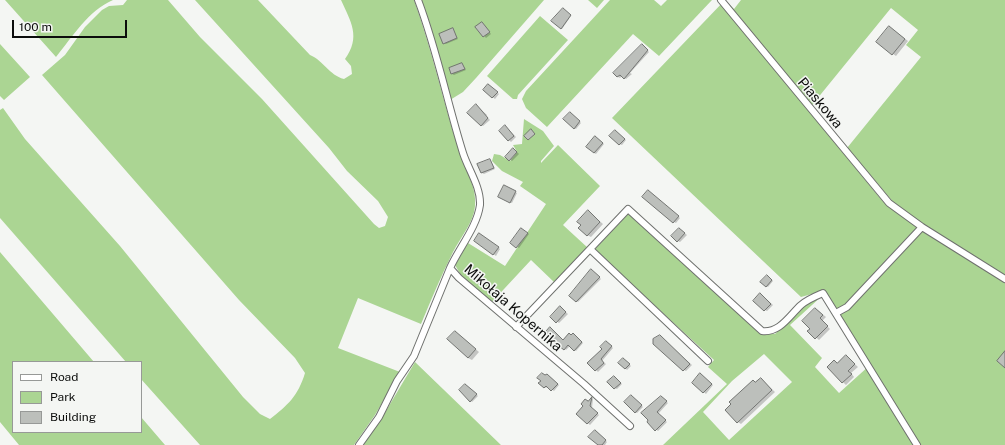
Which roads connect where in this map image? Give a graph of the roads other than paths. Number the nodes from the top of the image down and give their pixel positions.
1 (418, 0) edge
2 (721, 0) edge
3 (922, 227) junction
4 (590, 249) junction
5 (450, 268) junction
6 (1005, 279) edge
7 (836, 313) junction
8 (516, 327) junction
9 (708, 361) dead end
10 (630, 426) dead end
11 (358, 445) edge
12 (917, 445) edge

1 - 5 street, Mikołaja Kopernika
2 - 3 street, Piaskowa
3 - 6 street, Piaskowa
3 - 7 street
4 - 7 street
4 - 8 street
4 - 9 street
5 - 8 street, Mikołaja Kopernika
5 - 11 street
7 - 12 street
8 - 10 street, Mikołaja Kopernika

